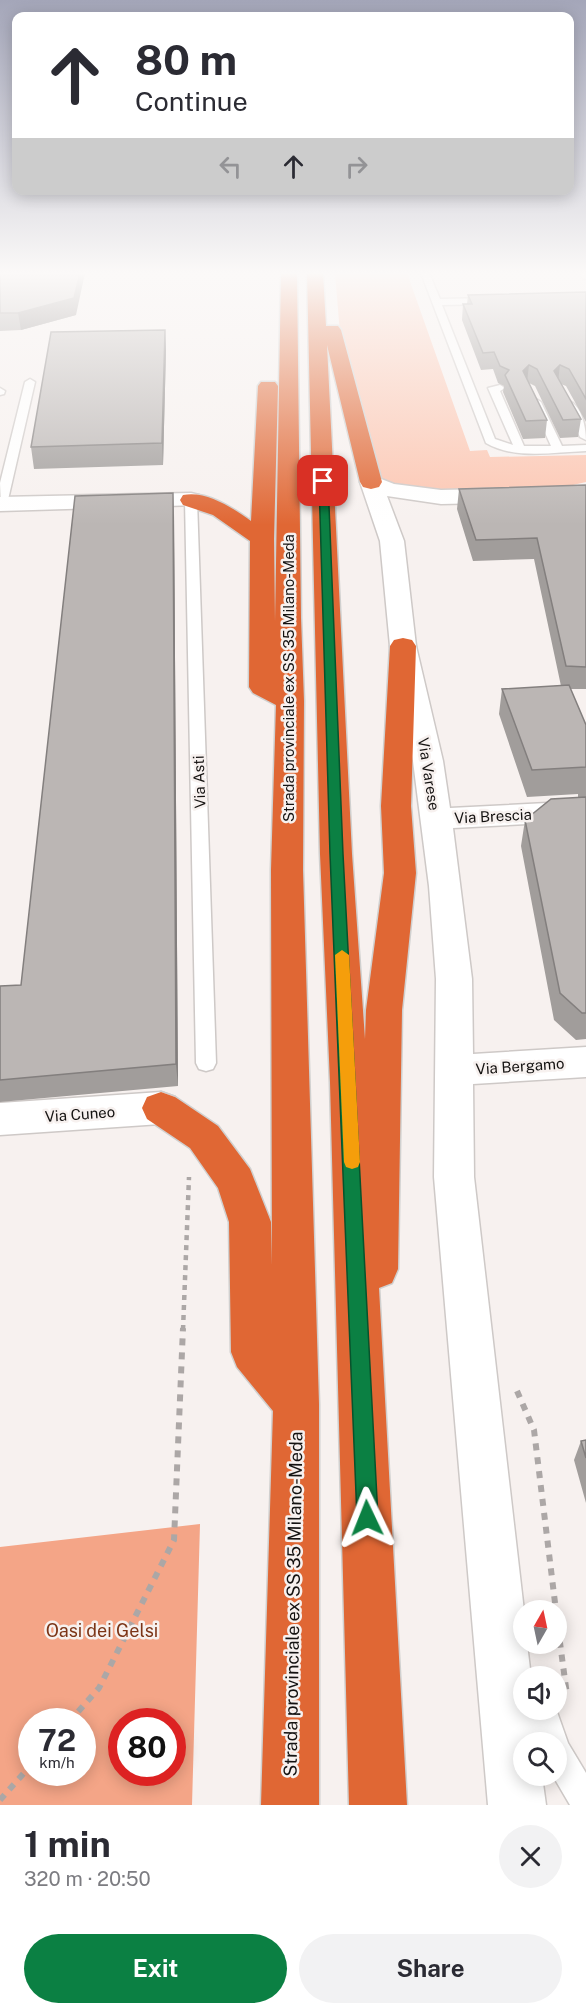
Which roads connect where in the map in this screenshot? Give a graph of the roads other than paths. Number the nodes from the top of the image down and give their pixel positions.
1 (269, 357) edge
2 (289, 357) edge
3 (318, 357) edge
4 (339, 357) edge
5 (457, 357) edge
6 (30, 382) dead end
7 (528, 387) edge
8 (496, 388) dead end
9 (567, 399) edge
10 (586, 437) edge
11 (558, 448) junction
12 (586, 448) edge
13 (520, 449) junction
14 (371, 482) junction
15 (248, 490) junction
16 (580, 492) edge
17 (446, 497) junction
18 (191, 500) junction
19 (1, 504) edge
20 (262, 539) junction
21 (392, 541) junction
22 (404, 646) junction
23 (290, 701) junction
24 (586, 811) edge
25 (436, 819) junction
26 (586, 1062) edge
27 (206, 1063) dead end
28 (455, 1070) junction
29 (161, 1108) joint
30 (0, 1119) edge
31 (474, 1378) junction
32 (296, 1404) junction
33 (368, 1541) junction
34 (520, 1600) edge
35 (567, 1770) edge
36 (586, 1802) edge
37 (290, 1805) edge
38 (378, 1805) edge
39 (517, 1805) edge

1 - 15 highway
2 - 23 highway, Strada provinciale ex SS 35 Milano-Meda
3 - 33 highway
4 - 14 highway
5 - 13 lane
6 - 19 lane
7 - 11 lane
8 - 13 lane
9 - 10 lane
11 - 12 lane
11 - 13 lane
14 - 17 street
14 - 21 street, Via Varese
15 - 18 highway
15 - 20 highway
16 - 17 street
17 - 21 street
18 - 19 street
18 - 20 highway
18 - 27 lane, Via Asti
20 - 23 highway
21 - 22 street, Via Varese
22 - 25 street, Via Varese
22 - 33 highway
23 - 32 highway, Strada provinciale ex SS 35 Milano-Meda
24 - 25 street, Via Brescia
25 - 28 street, Via Varese
26 - 28 street, Via Bergamo
28 - 31 street, Via Varese
29 - 30 street, Via Cuneo
29 - 32 highway
31 - 34 lane
31 - 39 street, Via Varese
32 - 37 highway, Strada provinciale ex SS 35 Milano-Meda
33 - 38 highway
35 - 36 lane

